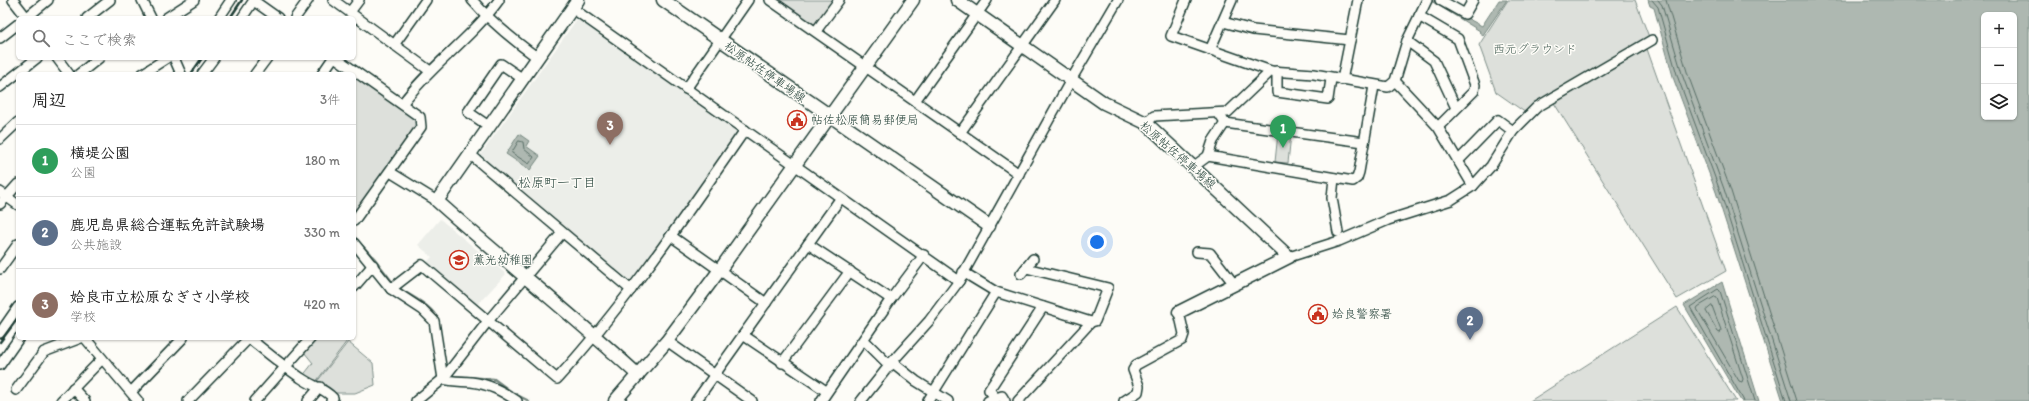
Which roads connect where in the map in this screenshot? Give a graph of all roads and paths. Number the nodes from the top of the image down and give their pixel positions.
1 (13, 0) edge
2 (48, 0) edge
3 (110, 0) edge
4 (142, 0) edge
5 (194, 0) edge
6 (231, 0) edge
7 (254, 0) edge
8 (308, 0) edge
9 (333, 0) edge
10 (359, 0) edge
11 (426, 0) edge
12 (472, 0) edge
13 (499, 0) edge
14 (663, 0) edge
15 (748, 0) edge
16 (770, 0) edge
17 (839, 0) edge
18 (913, 0) edge
19 (957, 0) edge
20 (987, 0) edge
21 (1055, 0) edge
22 (1118, 0) edge
23 (1186, 0) edge
24 (1232, 0) edge
25 (1358, 0) edge
26 (1426, 0) edge
27 (1440, 0) edge
28 (1473, 0) edge
29 (575, 4) edge
30 (350, 12) junction
31 (977, 14) junction
32 (25, 16) edge
33 (28, 16) edge
34 (90, 16) edge
35 (150, 16) edge
36 (169, 16) edge
37 (220, 16) edge
38 (243, 16) edge
39 (275, 16) edge
40 (296, 16) edge
41 (355, 16) edge
42 (356, 16) edge
43 (1419, 16) junction
44 (486, 17) junction
45 (1223, 22) junction
46 (16, 26) edge
47 (816, 31) junction
48 (0, 38) edge
49 (1350, 40) junction
50 (1652, 40) dead end
51 (720, 41) junction
52 (1407, 41) junction
53 (394, 45) junction
54 (1022, 45) junction
55 (1210, 50) junction
56 (538, 58) junction
57 (34, 60) edge
58 (58, 60) edge
59 (97, 60) edge
60 (164, 60) edge
61 (175, 60) edge
62 (212, 60) edge
63 (266, 60) edge
64 (332, 60) edge
65 (337, 60) edge
66 (864, 66) junction
67 (430, 71) junction
68 (1274, 71) junction
69 (19, 72) edge
70 (68, 72) edge
71 (82, 72) edge
72 (145, 72) edge
73 (179, 72) edge
74 (204, 72) edge
75 (256, 72) edge
76 (324, 72) edge
77 (355, 72) edge
78 (356, 73) edge
79 (16, 74) edge
80 (523, 79) junction
81 (1331, 79) junction
82 (1071, 80) junction
83 (1342, 80) junction
84 (1395, 81) junction
85 (1374, 86) junction
86 (0, 87) edge
87 (686, 89) junction
88 (915, 101) junction
89 (402, 104) junction
90 (1456, 108) junction
91 (1219, 114) junction
92 (829, 117) junction
93 (1146, 123) junction
94 (1226, 123) junction
95 (16, 124) edge
96 (490, 127) junction
97 (1438, 127) junction
98 (745, 130) junction
99 (1512, 131) junction
100 (960, 133) junction
101 (0, 139) edge
102 (1364, 142) junction
103 (471, 155) junction
104 (1208, 156) junction
105 (1458, 160) junction
106 (795, 166) junction
107 (1194, 167) junction
108 (390, 172) junction
109 (1019, 174) junction
110 (1334, 178) junction
111 (16, 185) edge
112 (1473, 186) junction
113 (3, 194) edge
114 (840, 199) junction
115 (437, 201) junction
116 (0, 204) edge
117 (16, 204) edge
118 (356, 218) edge
119 (989, 226) junction
120 (1338, 232) dead end
121 (562, 233) junction
122 (671, 236) junction
123 (808, 244) junction
124 (356, 245) edge
125 (16, 247) edge
126 (1197, 252) dead end
127 (924, 255) junction
128 (1289, 257) junction
129 (1033, 258) dead end
130 (373, 265) junction
131 (0, 269) edge
132 (720, 271) junction
133 (850, 271) junction
134 (961, 277) junction
135 (525, 278) junction
136 (1234, 284) junction
137 (356, 285) edge
138 (391, 288) junction
139 (631, 290) junction
140 (996, 292) junction
141 (891, 299) junction
142 (766, 303) junction
143 (1043, 306) junction
144 (16, 309) edge
145 (1179, 312) joint
146 (488, 321) junction
147 (1091, 322) junction
148 (1, 328) edge
149 (743, 335) junction
150 (595, 336) junction
151 (18, 340) edge
152 (76, 340) edge
153 (87, 340) edge
154 (181, 340) edge
155 (247, 340) edge
156 (251, 340) edge
157 (309, 340) edge
158 (864, 340) junction
159 (667, 341) junction
160 (102, 359) junction
161 (782, 363) junction
162 (891, 364) junction
163 (0, 365) edge
164 (286, 368) junction
165 (638, 375) junction
166 (715, 375) junction
167 (443, 379) junction
168 (320, 387) junction
169 (73, 388) junction
170 (16, 390) dead end
171 (131, 392) junction
172 (826, 392) junction
173 (934, 393) junction
174 (992, 399) edge
175 (258, 400) edge
176 (61, 401) edge
177 (85, 401) edge
178 (138, 401) edge
179 (188, 401) edge
180 (308, 401) edge
181 (331, 401) edge
182 (416, 401) edge
183 (517, 401) edge
184 (615, 401) edge
185 (696, 401) edge
186 (752, 401) edge
187 (821, 401) edge
188 (861, 401) edge
189 (928, 401) edge
190 (948, 401) edge
191 (1005, 401) edge
192 (1018, 401) edge
193 (1124, 401) edge

1 - 32 street
2 - 33 street
3 - 34 street
4 - 35 street
5 - 36 street
6 - 37 street
7 - 38 street
7 - 39 street
8 - 40 street
9 - 30 street
10 - 30 street
11 - 53 street
12 - 44 street
13 - 44 street
14 - 51 street, 松原帖佐停車場線
15 - 51 street
16 - 47 street
17 - 47 street
18 - 66 street
19 - 31 street, 松原帖佐停車場線
20 - 31 street
21 - 54 street
22 - 82 street
23 - 55 street
24 - 45 street
25 - 49 street
26 - 43 street
27 - 28 street
29 - 56 street
29 - 87 street
30 - 41 street
31 - 54 street, 松原帖佐停車場線
31 - 88 street
42 - 53 street
43 - 52 street
43 - 90 street
44 - 56 street
44 - 67 street
45 - 49 street
45 - 55 street
46 - 48 street
47 - 66 street
49 - 83 street
50 - 99 street
51 - 87 street
51 - 92 street, 松原帖佐停車場線
52 - 84 street
52 - 90 street
53 - 67 street
54 - 82 street, 松原帖佐停車場線
54 - 100 street
55 - 68 street
56 - 80 street
57 - 69 street
58 - 70 street
59 - 71 street
60 - 72 street
61 - 73 street
62 - 74 street
63 - 75 street
64 - 76 street
65 - 77 street
66 - 88 street
66 - 92 street
67 - 89 street
68 - 81 street
68 - 81 street
68 - 91 street
78 - 89 street
79 - 86 street
80 - 96 street
80 - 96 street
81 - 83 street
82 - 93 street, 松原帖佐停車場線
82 - 109 street
83 - 85 street
84 - 85 street
84 - 97 street
85 - 102 street
87 - 98 street
88 - 100 street
89 - 108 street
90 - 97 street
91 - 93 street
91 - 94 street
92 - 106 street
92 - 119 street, 松原帖佐停車場線
93 - 107 street, 松原帖佐停車場線
94 - 102 street
94 - 104 street
95 - 101 street
96 - 103 street
97 - 105 street
98 - 106 street
98 - 122 street
99 - 105 street
99 - 112 street
100 - 109 street
102 - 110 street
103 - 115 street
103 - 121 street
104 - 107 street
104 - 110 street
105 - 112 street
106 - 114 street
106 - 132 street
107 - 128 street, 松原帖佐停車場線
108 - 115 street
108 - 118 street
109 - 119 street
110 - 120 street
111 - 113 street
112 - 128 street
113 - 116 street
113 - 117 street
114 - 123 street
114 - 127 street
115 - 135 street
119 - 134 street
121 - 135 street
121 - 139 street
122 - 132 street
122 - 139 street
123 - 133 street
123 - 142 street
124 - 130 street
125 - 131 street
126 - 136 street
127 - 134 street
127 - 141 street
128 - 136 street
129 - 147 street
130 - 137 street
130 - 138 street
132 - 142 street
132 - 159 street
133 - 141 street
133 - 161 street
134 - 140 street
134 - 162 street
135 - 146 street
135 - 150 street
136 - 145 street
138 - 146 street
138 - 167 street
139 - 150 street
140 - 143 street
140 - 173 street
141 - 158 street
142 - 149 street
143 - 147 street
143 - 174 street
144 - 148 street
145 - 193 street
146 - 150 street
146 - 167 street
147 - 192 street
149 - 161 street
149 - 166 street
150 - 165 street
151 - 163 street
152 - 170 street
153 - 160 street
154 - 171 street
155 - 179 street
156 - 164 street
157 - 164 street
158 - 162 street
158 - 172 street
159 - 165 street
159 - 166 street
160 - 169 street
160 - 171 street
161 - 172 street
162 - 173 street
162 - 188 street
164 - 168 street
164 - 175 street
165 - 184 street
166 - 185 street
166 - 186 street
167 - 182 street
167 - 183 street
168 - 180 street
168 - 181 street
169 - 176 street
169 - 177 street
171 - 178 street
172 - 187 street
173 - 189 street
173 - 190 street
174 - 191 street

